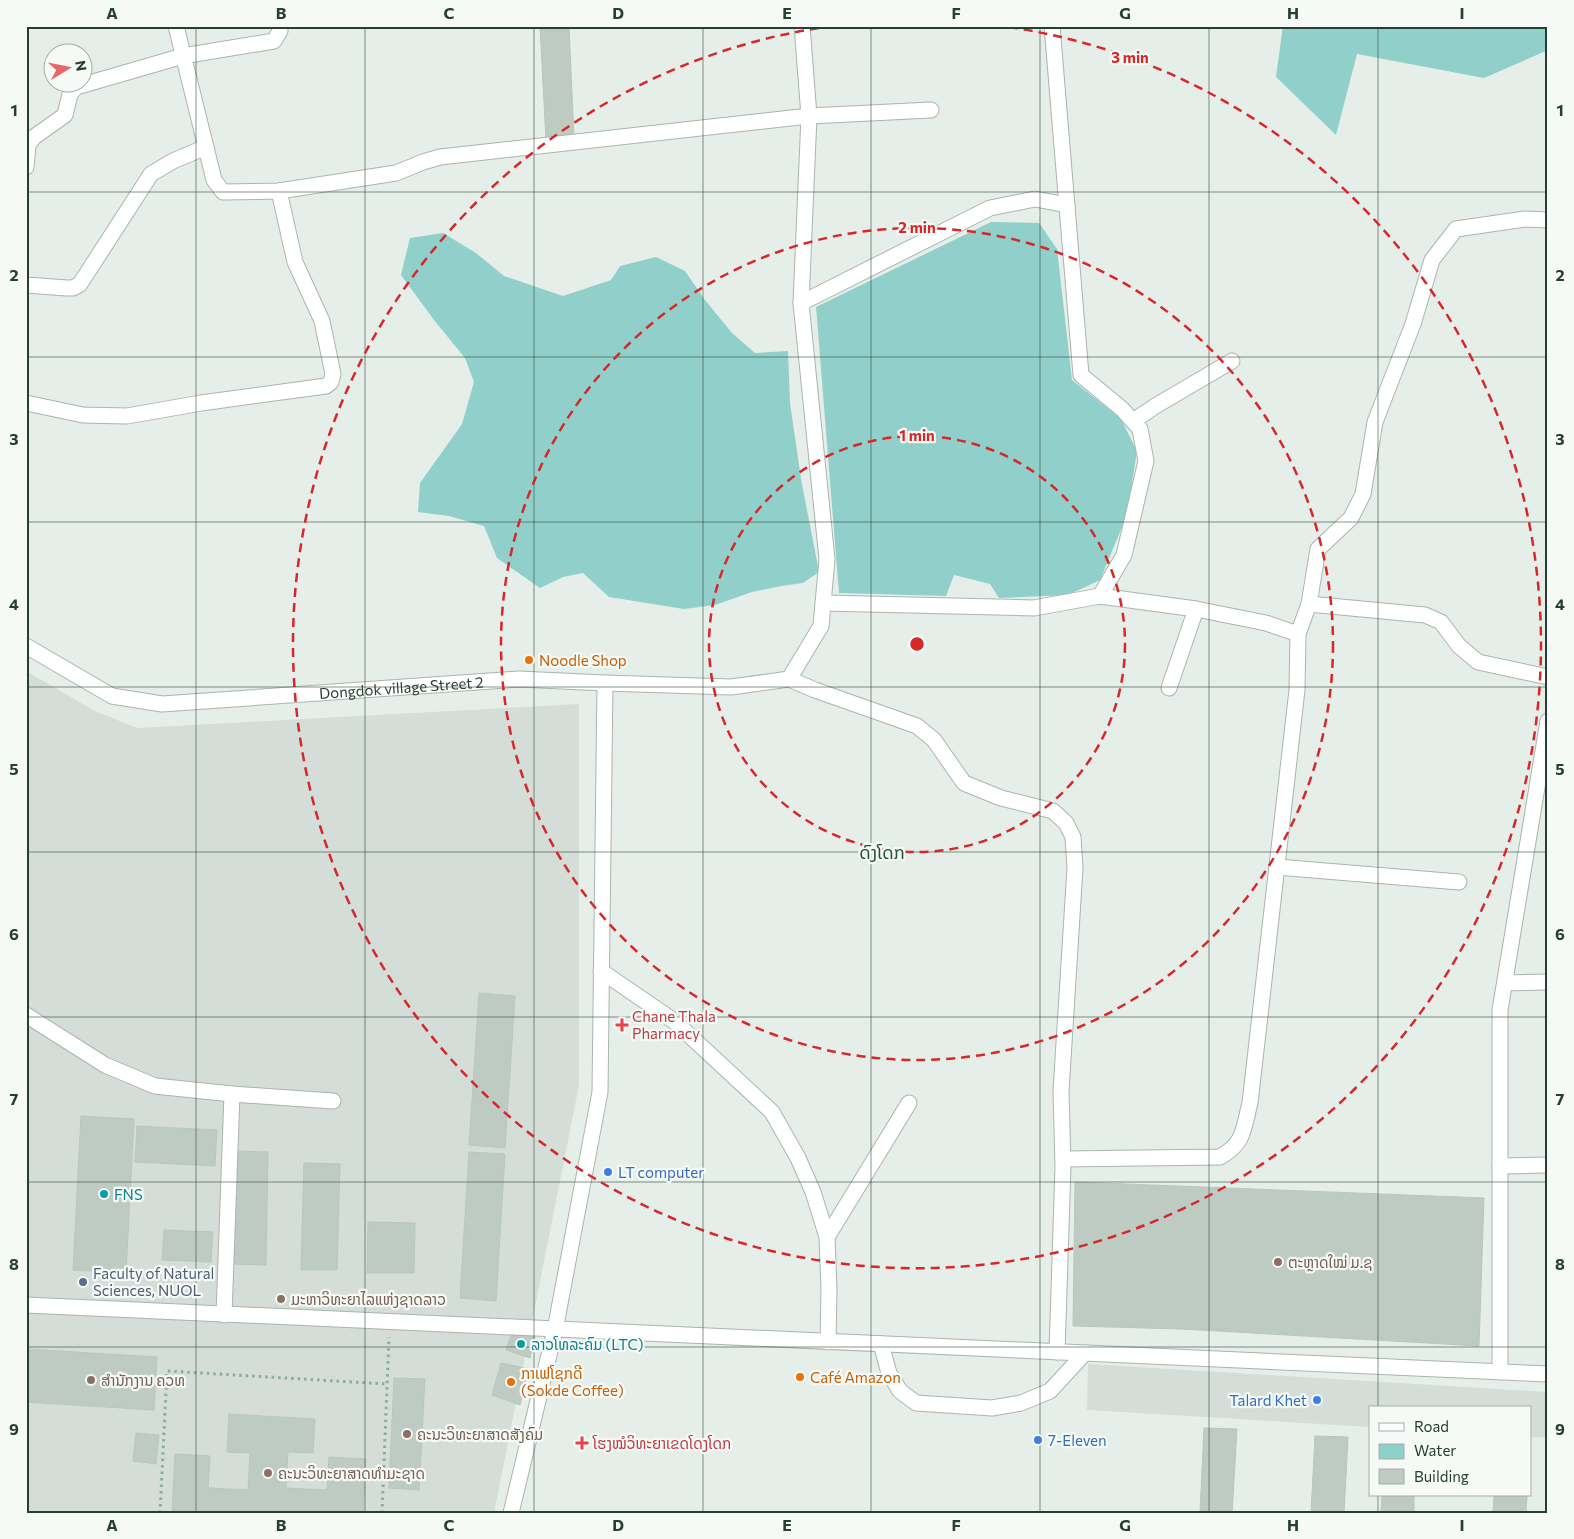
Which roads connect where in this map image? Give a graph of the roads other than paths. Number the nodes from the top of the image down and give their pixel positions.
1 (176, 26) edge
2 (280, 26) edge
3 (802, 26) edge
4 (1052, 26) edge
5 (183, 56) junction
6 (930, 110) dead end
7 (809, 116) junction
8 (27, 147) edge
9 (206, 147) junction
10 (26, 166) edge
11 (279, 191) junction
12 (1067, 204) junction
13 (1548, 220) edge
14 (26, 285) edge
15 (801, 303) junction
16 (1232, 360) dead end
17 (26, 403) edge
18 (1133, 421) junction
19 (1100, 596) junction
20 (823, 603) junction
21 (1309, 604) junction
22 (1196, 609) junction
23 (1298, 634) junction
24 (26, 646) edge
25 (1548, 677) edge
26 (789, 679) junction
27 (605, 684) junction
28 (1169, 688) dead end
29 (1548, 721) edge
30 (1277, 866) junction
31 (1459, 882) dead end
32 (601, 971) junction
33 (1548, 982) edge
34 (1505, 983) junction
35 (26, 1015) edge
36 (232, 1094) junction
37 (333, 1101) dead end
38 (909, 1103) dead end
39 (1063, 1159) junction
40 (1548, 1165) edge
41 (1500, 1166) junction
42 (827, 1237) junction
43 (26, 1306) edge
44 (224, 1315) junction
45 (555, 1330) junction
46 (828, 1342) junction
47 (881, 1344) junction
48 (1056, 1352) junction
49 (1085, 1354) junction
50 (1500, 1372) junction
51 (1548, 1374) edge
52 (511, 1513) edge

1 - 5 street
2 - 5 street
3 - 7 street
4 - 12 street
5 - 8 street
5 - 9 street
6 - 7 street
7 - 11 street
7 - 15 street
8 - 10 street
9 - 11 street
9 - 14 street
11 - 17 street
12 - 15 street
12 - 18 street
13 - 21 street
15 - 20 street
16 - 18 street
18 - 19 street
19 - 20 street
19 - 22 street
20 - 26 street
21 - 23 street
21 - 25 street
22 - 23 street
22 - 28 street
23 - 30 street
24 - 27 street, Dongdok village Street 2
26 - 27 street, Dongdok village Street 2
26 - 39 street
27 - 32 street
29 - 34 street
30 - 31 street
30 - 39 street
32 - 42 street
32 - 45 street
33 - 34 street
34 - 41 street
35 - 36 street
36 - 37 street
36 - 44 street
38 - 42 street
39 - 48 street
40 - 41 street
41 - 50 street
42 - 46 street
43 - 44 street
44 - 45 street
45 - 46 street
45 - 52 street
46 - 47 street
47 - 48 street
47 - 49 street
48 - 49 street
49 - 50 street
50 - 51 street

